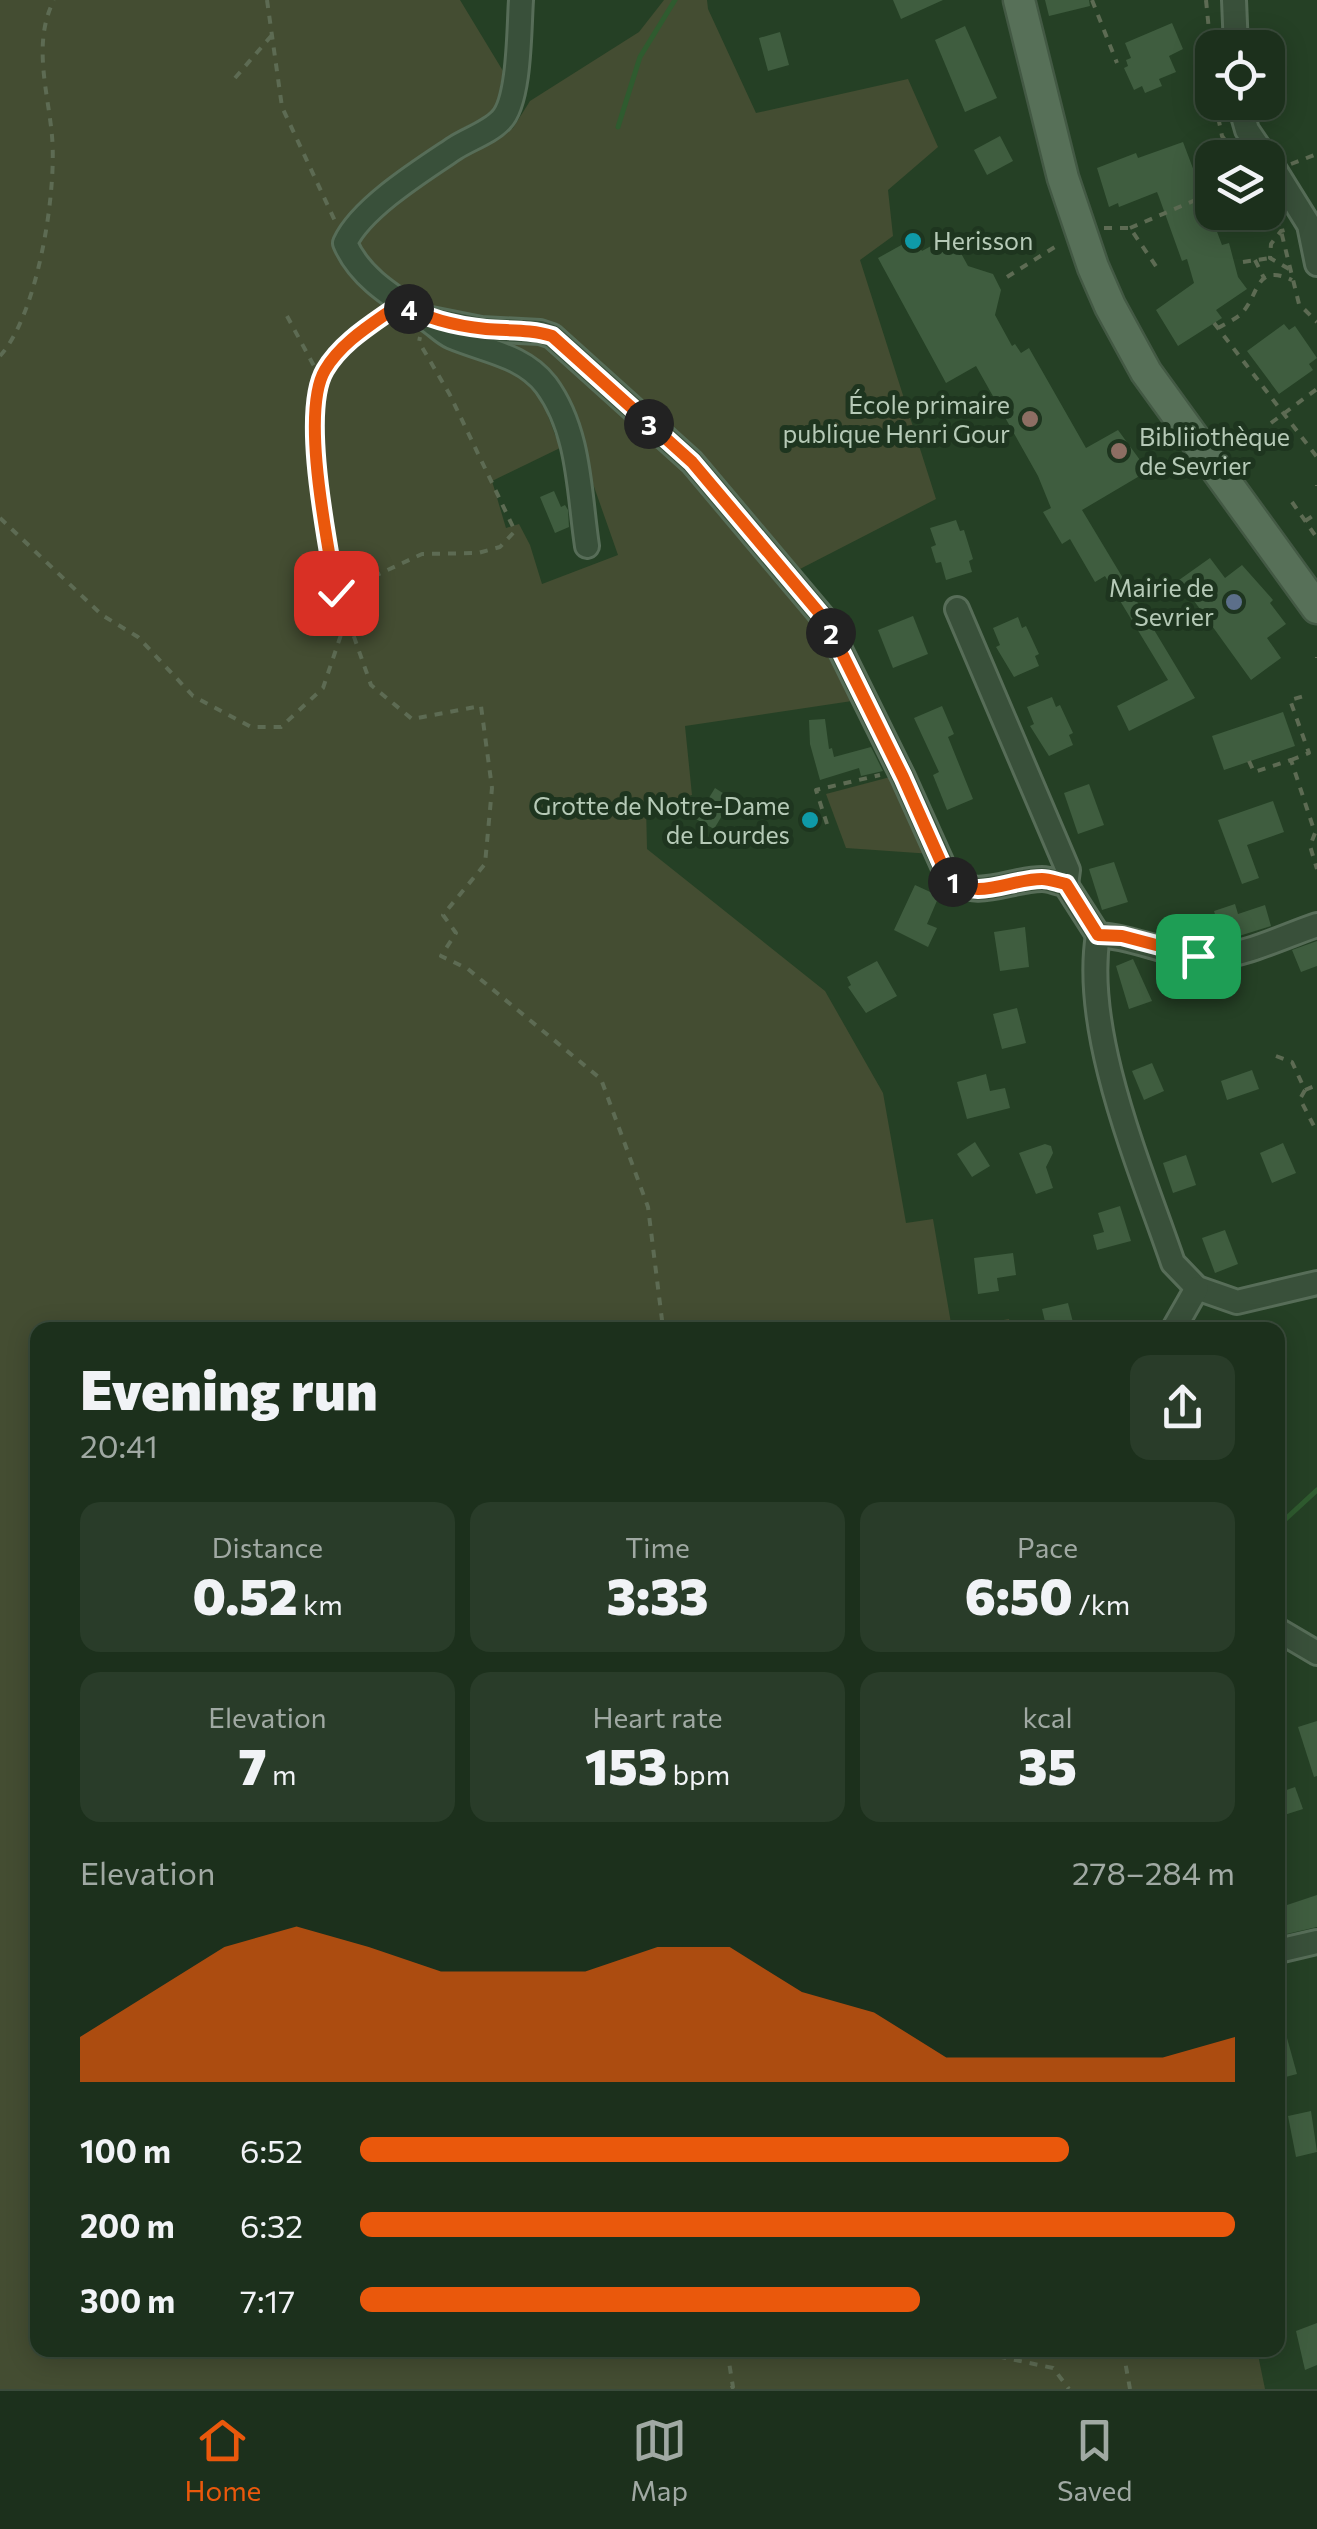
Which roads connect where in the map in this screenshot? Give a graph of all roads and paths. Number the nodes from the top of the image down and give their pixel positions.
1 (54, 0) edge
2 (267, 0) edge
3 (521, 0) edge
4 (1019, 0) edge
5 (1092, 0) edge
6 (1206, 0) edge
7 (1234, 0) edge
8 (1209, 30) edge
9 (1235, 30) edge
10 (272, 36) junction
11 (1117, 63) dead end
12 (235, 78) dead end
13 (1285, 187) edge
14 (1195, 200) edge
15 (1104, 228) dead end
16 (1130, 228) junction
17 (1281, 231) joint
18 (1066, 241) dead end
19 (346, 243) junction
20 (1270, 258) junction
21 (1255, 260) junction
22 (1243, 262) dead end
23 (1317, 264) edge
24 (1290, 270) junction
25 (1160, 272) dead end
26 (1007, 277) dead end
27 (1264, 278) junction
28 (1293, 280) junction
29 (400, 304) junction
30 (287, 316) dead end
31 (426, 318) junction
32 (1317, 322) edge
33 (0, 356) edge
34 (321, 379) junction
35 (1317, 389) edge
36 (1284, 414) junction
37 (1271, 423) dead end
38 (1317, 457) edge
39 (1292, 502) dead end
40 (1317, 513) edge
41 (0, 518) edge
42 (1305, 521) junction
43 (1317, 538) edge
44 (588, 546) dead end
45 (1317, 608) edge
46 (958, 609) dead end
47 (348, 617) junction
48 (1308, 695) dead end
49 (1291, 760) junction
50 (1249, 761) dead end
51 (899, 770) junction
52 (1317, 810) edge
53 (1308, 812) junction
54 (827, 824) dead end
55 (1317, 869) edge
56 (1066, 884) junction
57 (1317, 925) edge
58 (1098, 935) junction
59 (1276, 1056) dead end
60 (1317, 1084) edge
61 (1305, 1090) junction
62 (1317, 1132) edge
63 (1317, 1283) edge
64 (1196, 1288) junction
65 (661, 1322) edge
66 (1177, 1322) edge
67 (1285, 1634) edge
68 (1317, 1653) edge
69 (1317, 1942) edge
70 (1285, 1949) edge
71 (728, 2357) edge
72 (1001, 2357) edge
73 (1124, 2357) edge
74 (729, 2389) edge
75 (1069, 2389) edge
76 (1130, 2389) edge

1 - 33 path
2 - 10 path
3 - 19 street
4 - 45 main road
5 - 11 path
6 - 8 path
7 - 9 street
10 - 12 path
10 - 19 path
13 - 23 street
14 - 16 path
15 - 16 path
16 - 25 path
17 - 20 path
17 - 24 path
18 - 26 path
19 - 29 street
20 - 21 path
20 - 24 path
21 - 22 path
21 - 27 path
24 - 28 path
27 - 28 path
27 - 36 path
28 - 32 path
29 - 31 street
29 - 34 path
30 - 34 path
31 - 44 street
31 - 47 path
31 - 51 street
34 - 47 path
35 - 36 path
36 - 37 path
36 - 38 path
39 - 42 path
40 - 42 path
41 - 47 path
42 - 43 path
46 - 56 street
47 - 65 path
48 - 49 path
49 - 50 path
49 - 53 path
51 - 54 path
51 - 56 street
52 - 53 path
53 - 55 path
56 - 58 street
57 - 58 street
58 - 64 street
59 - 61 path
60 - 61 path
61 - 62 path
63 - 64 street
64 - 66 street
67 - 68 street
69 - 70 street
71 - 74 path
72 - 75 path
73 - 76 path

